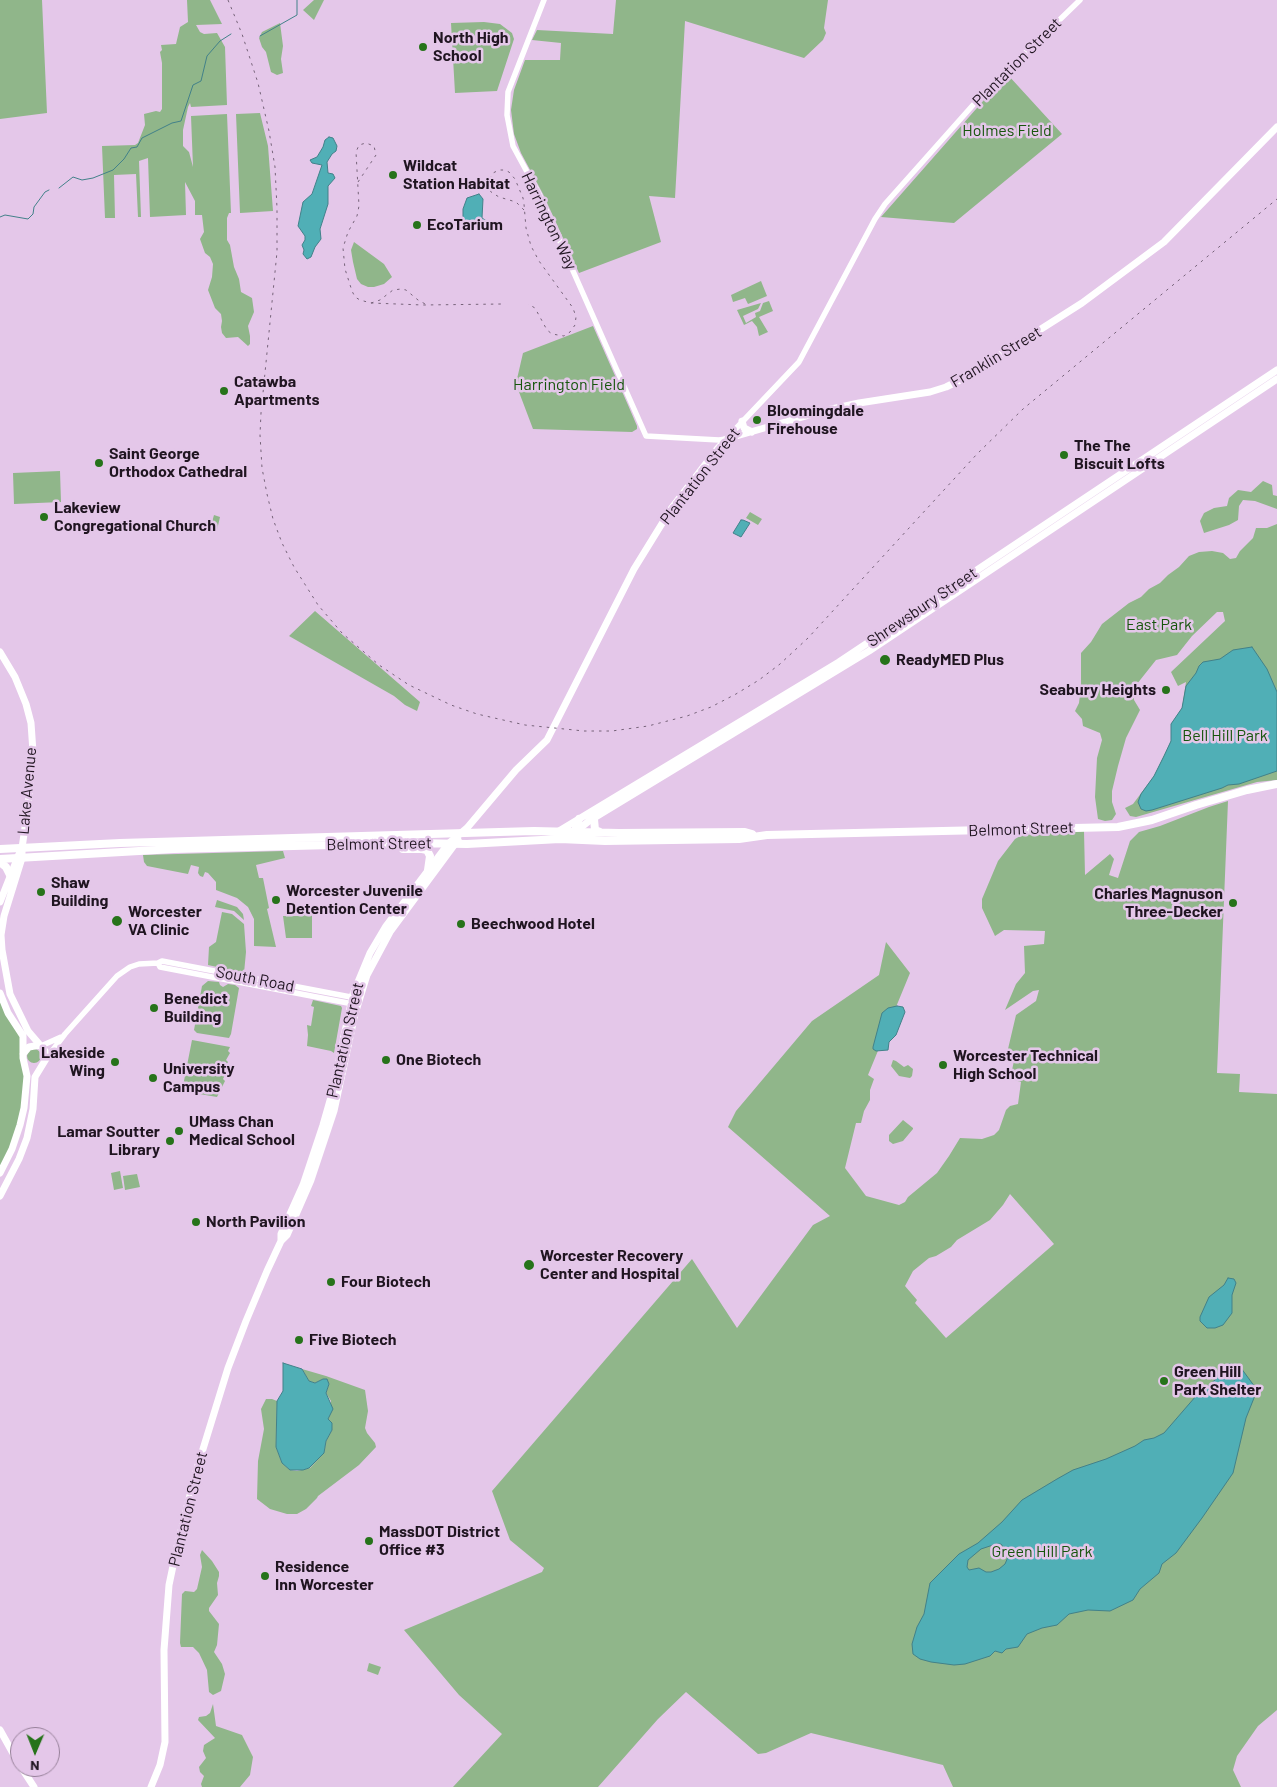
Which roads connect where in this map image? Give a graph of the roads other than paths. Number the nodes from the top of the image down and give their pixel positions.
1 (544, 0) edge
2 (1080, 0) edge
3 (1277, 128) edge
4 (1277, 370) edge
5 (1277, 379) edge
6 (742, 422) junction
7 (752, 432) junction
8 (646, 436) joint
9 (726, 439) junction
10 (0, 652) edge
11 (1277, 784) edge
12 (579, 819) junction
13 (594, 819) junction
14 (576, 832) junction
15 (461, 833) junction
16 (602, 833) junction
17 (560, 835) junction
18 (758, 835) junction
19 (580, 840) junction
20 (452, 844) junction
21 (347, 846) junction
22 (22, 848) junction
23 (0, 849) edge
24 (20, 858) junction
25 (0, 861) edge
26 (428, 870) junction
27 (10, 875) junction
28 (0, 902) edge
29 (0, 993) edge
30 (355, 1001) junction
31 (65, 1034) junction
32 (40, 1045) junction
33 (24, 1058) junction
34 (45, 1061) junction
35 (24, 1108) junction
36 (33, 1109) junction
37 (0, 1173) edge
38 (0, 1196) edge
39 (0, 1730) edge
40 (10, 1748) edge
41 (151, 1787) edge

1 - 8 street, Harrington Way
2 - 6 street, Plantation Street
3 - 7 main road, Franklin Street
4 - 12 main road, Shrewsbury Street
5 - 13 main road, Shrewsbury Street
6 - 7 main road
6 - 9 street, Plantation Street
7 - 9 main road, Franklin Street
8 - 9 street, Franklin Street
9 - 15 main road, Plantation Street
10 - 22 main road, Lake Avenue
11 - 18 highway, Belmont Street
12 - 14 highway
12 - 17 main road, Shrewsbury Street
13 - 14 main road, Shrewsbury Street
13 - 16 highway
14 - 16 highway, Belmont Street
14 - 17 highway, Belmont Street
14 - 19 highway
15 - 17 highway, Belmont Street
15 - 20 main road, Plantation Street
15 - 22 highway, Belmont Street
16 - 18 highway, Belmont Street
17 - 19 highway, Belmont Street
17 - 20 highway, Belmont Street
18 - 19 highway, Belmont Street
20 - 21 highway, Belmont Street
20 - 26 main road, Plantation Street
20 - 30 main road, Plantation Street
21 - 24 highway, Belmont Street
21 - 26 highway
22 - 23 highway, Belmont Street
22 - 24 main road, Lake Avenue
24 - 25 highway, Belmont Street
24 - 27 main road
24 - 32 main road
25 - 27 highway
26 - 30 main road, Plantation Street
27 - 28 main road
29 - 33 main road
30 - 31 street, South Road
30 - 41 main road, Plantation Street
31 - 32 street, South Road
31 - 34 street, South Road
32 - 33 main road
32 - 34 main road
33 - 34 main road
33 - 35 main road
34 - 36 main road
35 - 36 street
35 - 37 main road
36 - 38 main road
39 - 40 main road

